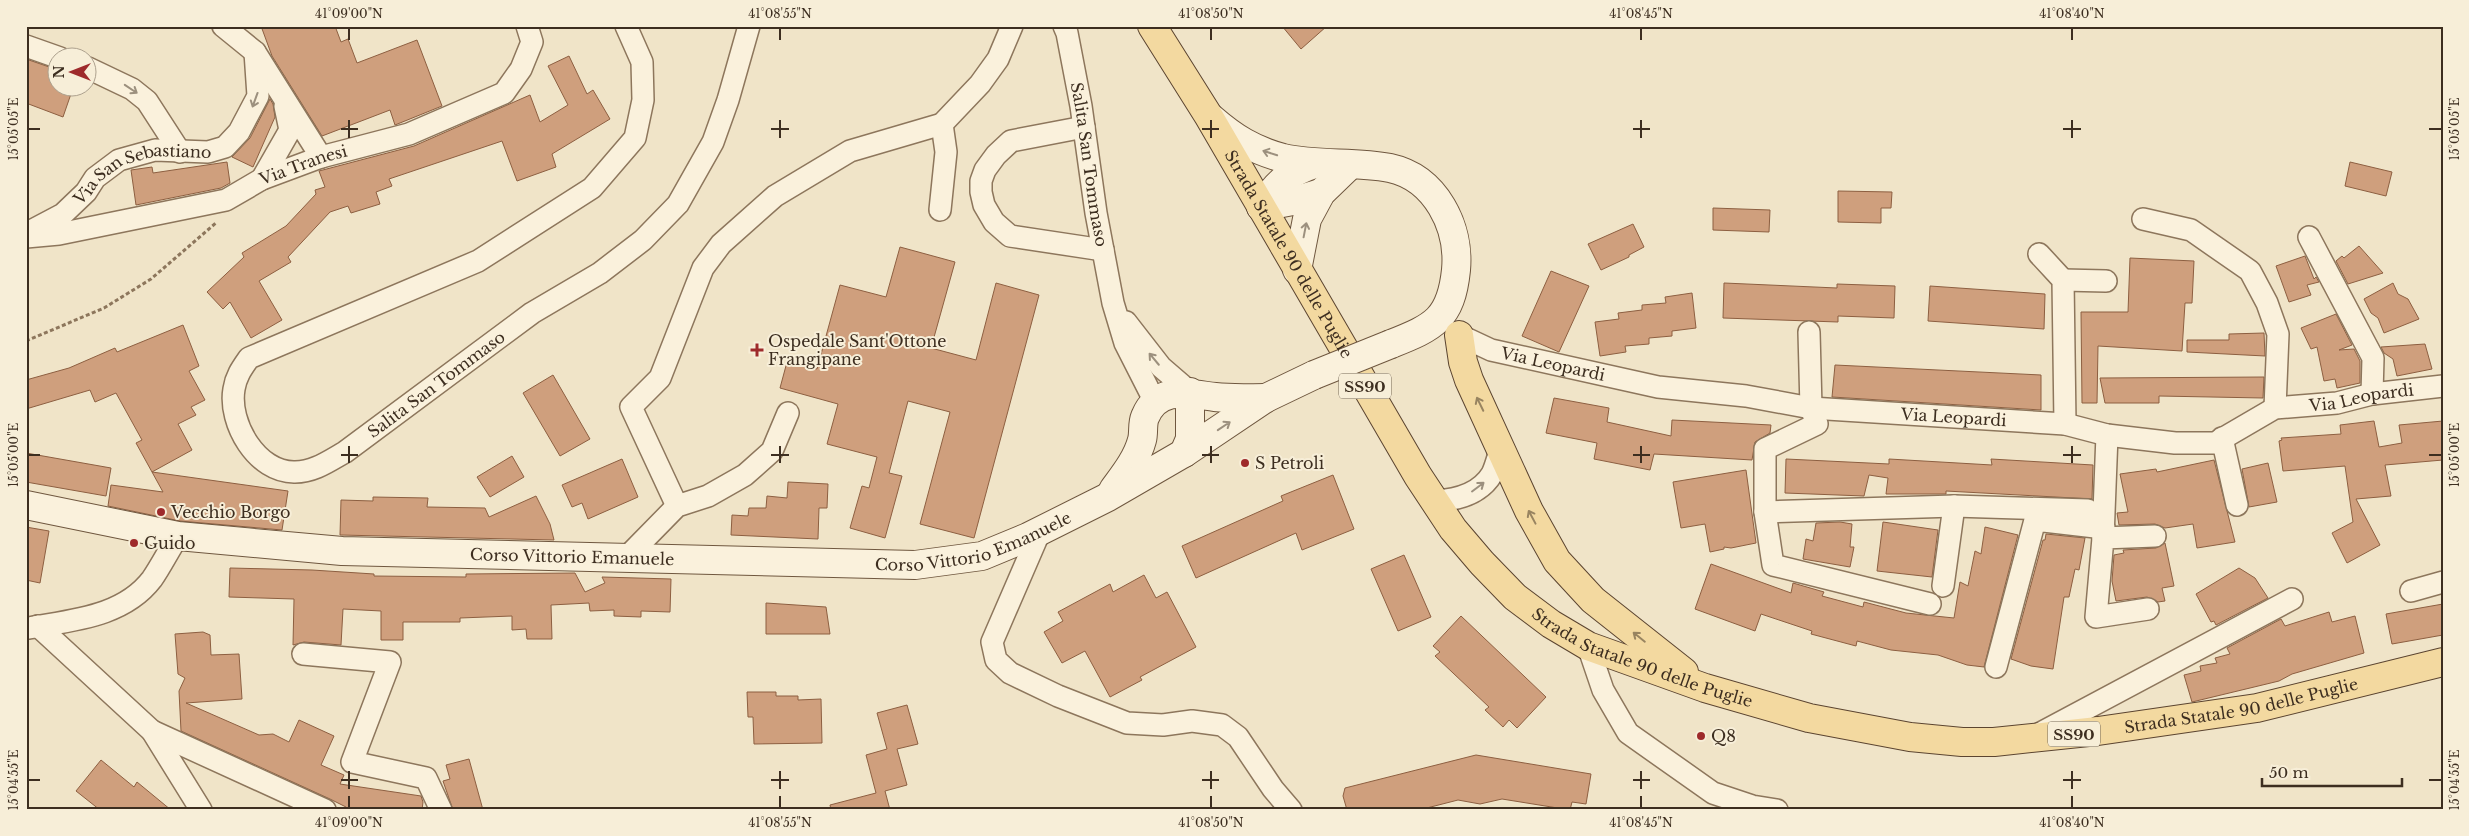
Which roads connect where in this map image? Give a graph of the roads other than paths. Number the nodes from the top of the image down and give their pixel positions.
1 (223, 26) edge
2 (527, 26) edge
3 (626, 26) edge
4 (749, 26) edge
5 (1012, 26) edge
6 (1064, 26) edge
7 (1152, 26) edge
8 (26, 46) edge
9 (255, 52) junction
10 (48, 54) edge
11 (98, 73) edge
12 (282, 96) junction
13 (1208, 115) junction
14 (942, 124) junction
15 (1084, 127) junction
16 (180, 152) junction
17 (321, 157) junction
18 (1317, 163) junction
19 (1350, 165) junction
20 (262, 179) junction
21 (1321, 193) junction
22 (1261, 207) junction
23 (940, 210) dead end
24 (2143, 218) dead end
25 (26, 235) edge
26 (2309, 237) dead end
27 (1103, 250) junction
28 (2040, 254) dead end
29 (1297, 270) junction
30 (2063, 280) junction
31 (2106, 281) dead end
32 (1113, 303) junction
33 (1451, 325) junction
34 (1809, 332) dead end
35 (2443, 386) edge
36 (1190, 392) junction
37 (2372, 394) junction
38 (1266, 398) junction
39 (1155, 402) junction
40 (1811, 408) junction
41 (2274, 408) junction
42 (788, 413) dead end
43 (2065, 424) junction
44 (2107, 435) junction
45 (2222, 438) junction
46 (1142, 440) junction
47 (1501, 448) junction
48 (1184, 453) junction
49 (1108, 497) junction
50 (1434, 501) junction
51 (26, 505) edge
52 (2237, 505) dead end
53 (677, 506) junction
54 (1954, 506) junction
55 (2088, 510) dead end
56 (1765, 512) junction
57 (1040, 531) junction
58 (2104, 533) junction
59 (178, 536) junction
60 (2154, 536) dead end
61 (627, 557) junction
62 (2443, 582) edge
63 (1943, 586) dead end
64 (2411, 591) dead end
65 (2292, 599) dead end
66 (1930, 604) dead end
67 (2148, 608) dead end
68 (32, 627) edge
69 (1588, 646) junction
70 (303, 654) dead end
71 (2443, 662) edge
72 (1996, 667) dead end
73 (1705, 688) junction
74 (152, 731) junction
75 (2030, 738) junction
76 (201, 810) edge
77 (325, 810) edge
78 (441, 810) edge
79 (1290, 810) edge
80 (1777, 810) edge

1 - 9 street
2 - 17 street, Via Tranesi
3 - 4 street, Salita San Tommaso
5 - 14 street
6 - 15 street, Salita San Tommaso
7 - 13 main road, Strada Statale 90 delle Puglie / SS90
8 - 10 street
9 - 12 street
9 -> 16 street, Via San Sebastiano
11 -> 16 street
12 - 17 street
12 - 20 street
18 -> 13 street, Corso Vittorio Emanuele
13 - 22 main road, Strada Statale 90 delle Puglie / SS90
14 - 23 street
14 - 53 street
15 - 27 street, Salita San Tommaso
15 - 27 street
16 - 25 street, Via San Sebastiano
17 - 20 street, Via Tranesi
18 - 19 street, Corso Vittorio Emanuele
18 - 22 street, Corso Vittorio Emanuele
19 - 21 street
19 - 33 street, Corso Vittorio Emanuele
20 - 25 street, Via Tranesi
21 - 22 street
29 -> 21 street
22 - 29 main road, Strada Statale 90 delle Puglie / SS90
24 - 41 street
26 - 37 street
27 - 32 street, Salita San Tommaso
28 - 30 street
29 - 50 main road, Strada Statale 90 delle Puglie / SS90
30 - 31 street
30 - 43 street
36 -> 32 street, Salita San Tommaso
32 - 39 street, Salita San Tommaso
33 - 38 street, Corso Vittorio Emanuele, bridge
33 - 40 street, Via Leopardi
47 -> 33 main road
34 - 40 street
35 - 37 street, Via Leopardi
36 - 38 street, Corso Vittorio Emanuele
36 - 39 street, Corso Vittorio Emanuele
36 - 48 street
37 - 41 street, Via Leopardi
48 -> 38 street, Corso Vittorio Emanuele
39 - 46 street, Corso Vittorio Emanuele
40 - 43 street, Via Leopardi
40 - 56 street
41 - 45 street, Via Leopardi
42 - 53 street
43 - 44 street, Via Leopardi
44 - 45 street, Via Leopardi
44 - 58 street
45 - 52 street
46 - 48 street
46 - 49 street, Corso Vittorio Emanuele
50 -> 47 street
73 -> 47 main road
48 - 49 street, Corso Vittorio Emanuele
49 - 57 street, Corso Vittorio Emanuele
50 - 69 main road, Strada Statale 90 delle Puglie / SS90
51 - 59 street, Corso Vittorio Emanuele
53 - 61 street
54 - 55 street
54 - 56 street
54 - 63 street
56 - 66 street
57 - 61 street, Corso Vittorio Emanuele
57 - 79 street
58 - 60 street
58 - 67 street
58 - 72 street
59 - 61 street, Corso Vittorio Emanuele
59 - 68 street
62 - 64 street
65 - 75 street
68 - 74 street
69 - 73 main road, Strada Statale 90 delle Puglie / SS90
69 - 80 street
70 - 78 street
71 - 75 main road, Strada Statale 90 delle Puglie / SS90
73 - 75 main road, Strada Statale 90 delle Puglie / SS90
74 - 76 street
74 - 77 street

